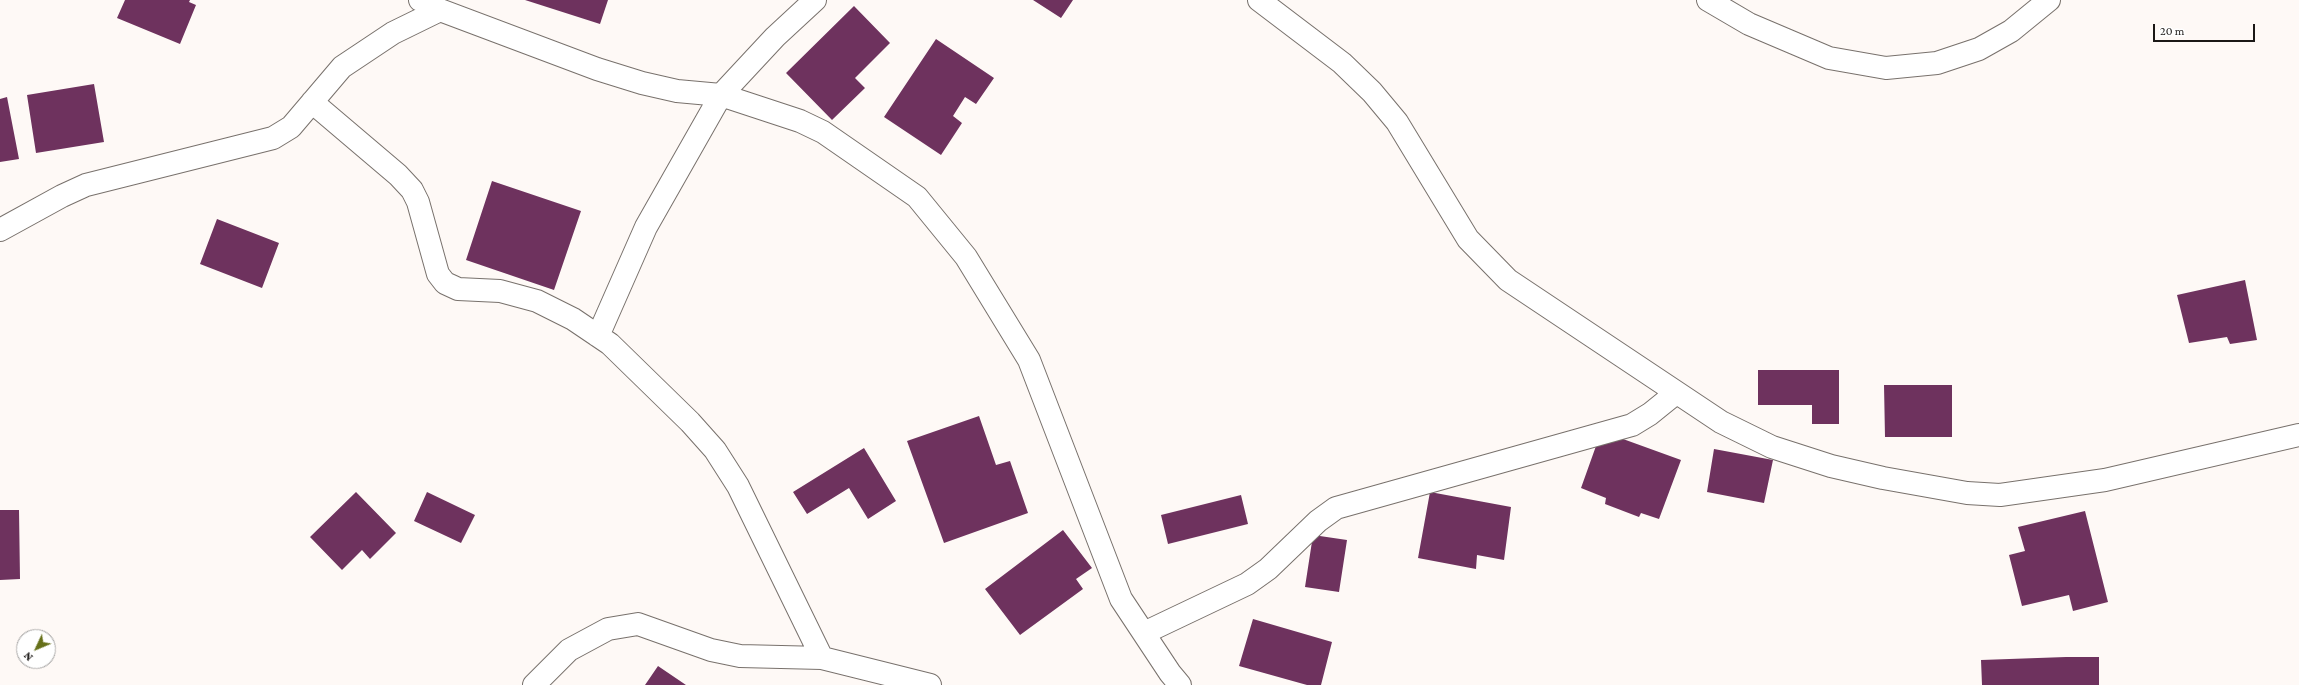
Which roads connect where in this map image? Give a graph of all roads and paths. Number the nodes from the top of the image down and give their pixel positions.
1 (420, 0) edge
2 (815, 0) edge
3 (1259, 0) edge
4 (1708, 0) edge
5 (2049, 0) edge
6 (440, 10) junction
7 (721, 95) junction
8 (312, 102) junction
9 (0, 230) edge
10 (598, 336) junction
11 (1676, 393) junction
12 (2299, 435) edge
13 (1144, 633) junction
14 (822, 658) junction
15 (534, 685) edge
16 (930, 685) edge
17 (1180, 685) edge

1 - 6 street
2 - 7 street
3 - 11 street
4 - 5 street
6 - 7 street
6 - 8 street
7 - 10 street
7 - 13 street
8 - 9 street
8 - 10 street
10 - 14 street
11 - 12 street
11 - 13 street
13 - 17 street
14 - 15 street
14 - 16 street

